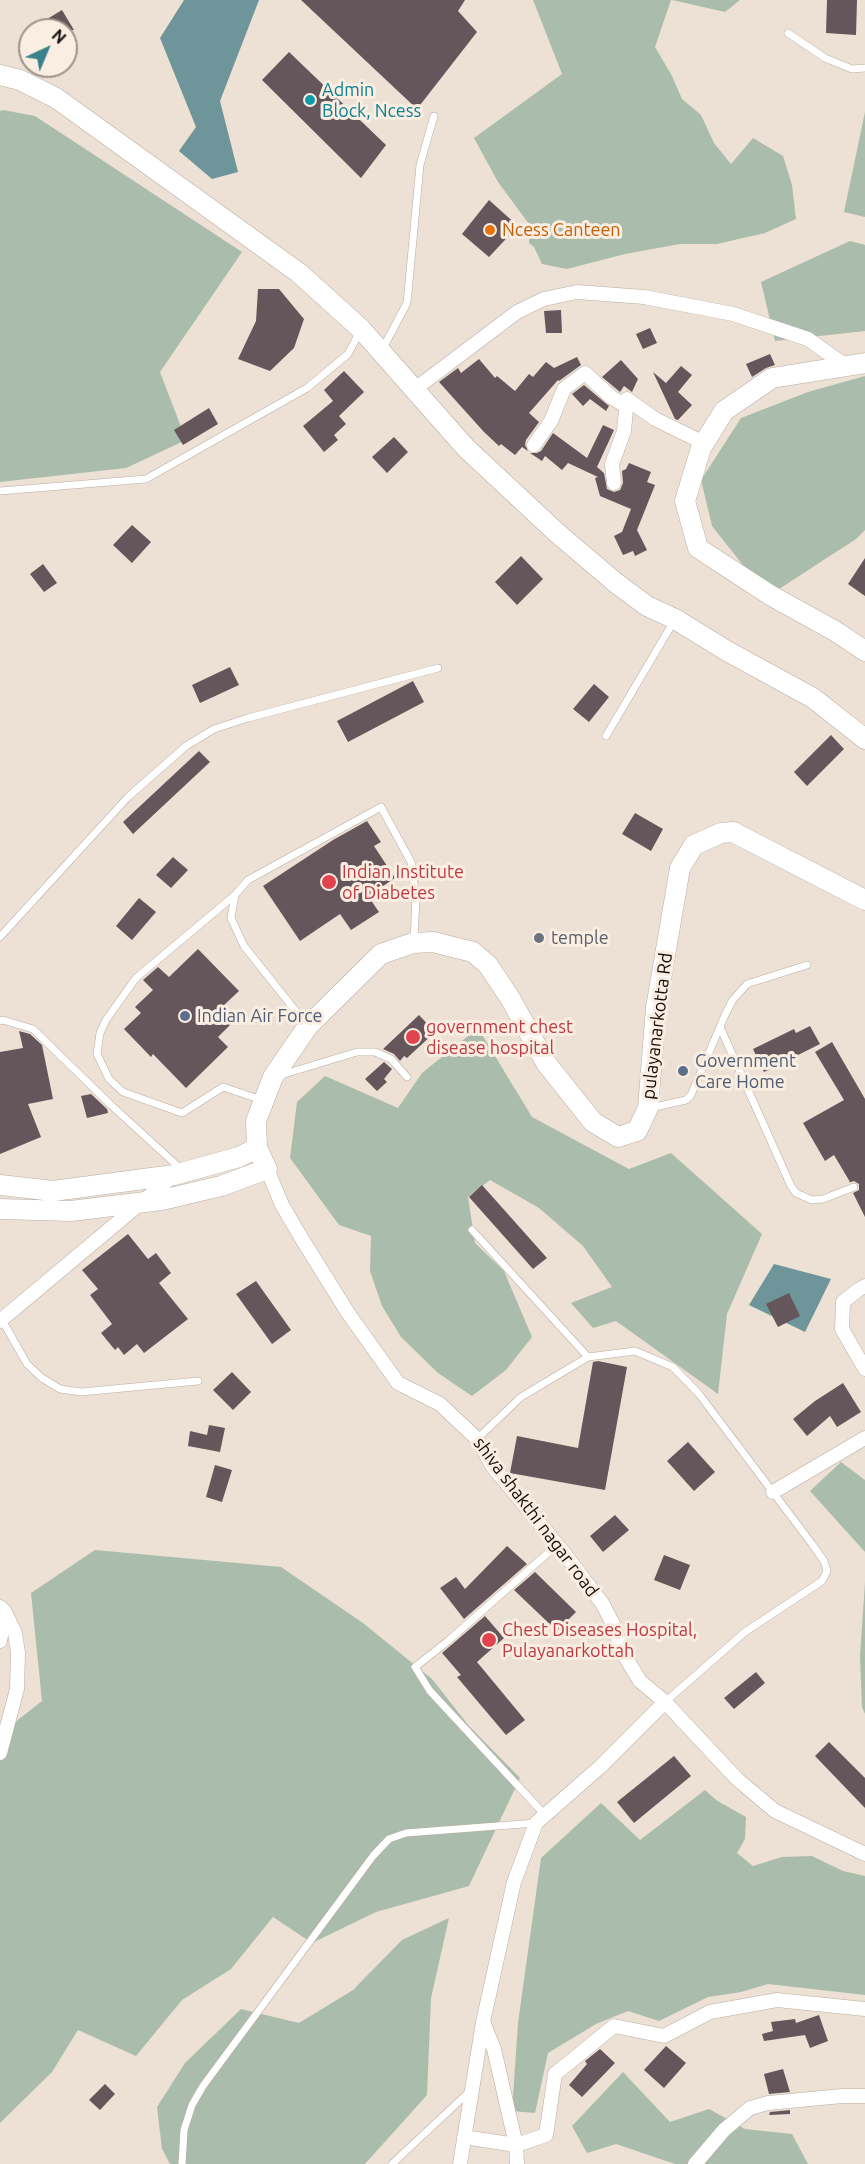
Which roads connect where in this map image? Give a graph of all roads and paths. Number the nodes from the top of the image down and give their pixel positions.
1 (788, 33) dead end
2 (865, 68) edge
3 (0, 75) edge
4 (434, 116) dead end
5 (361, 329) junction
6 (381, 352) junction
7 (855, 364) edge
8 (415, 389) junction
9 (626, 406) junction
10 (704, 443) junction
11 (534, 445) dead end
12 (614, 483) dead end
13 (0, 491) edge
14 (675, 619) junction
15 (865, 651) edge
16 (438, 668) dead end
17 (606, 736) dead end
18 (865, 739) edge
19 (235, 895) junction
20 (865, 900) edge
21 (0, 938) edge
22 (413, 943) junction
23 (807, 965) dead end
24 (0, 1021) edge
25 (308, 1026) junction
26 (720, 1027) junction
27 (273, 1077) junction
28 (407, 1077) dead end
29 (263, 1101) junction
30 (648, 1108) junction
31 (257, 1148) junction
32 (267, 1170) junction
33 (179, 1173) junction
34 (0, 1185) edge
35 (854, 1187) dead end
36 (141, 1203) junction
37 (0, 1209) edge
38 (472, 1230) dead end
39 (865, 1287) edge
40 (1, 1320) edge
41 (588, 1357) junction
42 (865, 1369) edge
43 (198, 1381) dead end
44 (865, 1438) edge
45 (477, 1439) junction
46 (773, 1492) junction
47 (557, 1545) junction
48 (3, 1610) edge
49 (0, 1641) edge
50 (665, 1702) junction
51 (0, 1753) edge
52 (541, 1819) junction
53 (865, 1854) edge
54 (865, 2009) edge
55 (483, 2022) junction
56 (472, 2089) junction
57 (865, 2096) edge
58 (464, 2137) junction
59 (516, 2145) junction
60 (182, 2164) edge
61 (392, 2164) edge
62 (460, 2164) edge
63 (517, 2164) edge
64 (695, 2164) edge

1 - 2 lane
3 - 5 street
4 - 6 lane
5 - 6 street
5 - 13 lane
6 - 8 street
7 - 8 street
7 - 10 street
8 - 14 street
9 - 10 street
9 - 11 street
9 - 12 street
10 - 15 street
14 - 17 lane
14 - 18 street
16 - 21 lane
19 - 22 lane
19 - 25 lane
19 - 29 lane
20 - 30 street, pulayanarkotta Rd
22 - 25 street, pulayanarkotta Rd
22 - 30 street, pulayanarkotta Rd
23 - 26 lane
24 - 33 lane
25 - 27 street, pulayanarkotta Rd
26 - 30 lane
26 - 35 lane
27 - 28 lane
27 - 29 street, pulayanarkotta Rd
29 - 31 street, pulayanarkotta Rd
31 - 32 street, pulayanarkotta Rd
31 - 33 street
32 - 36 street
32 - 45 street, shiva shakthi nagar road
33 - 34 street
33 - 36 street
36 - 37 street
36 - 40 street
38 - 41 lane
39 - 42 street
40 - 43 lane
41 - 45 lane
41 - 46 lane
44 - 46 street
45 - 47 street, shiva shakthi nagar road
46 - 50 lane
47 - 50 street, shiva shakthi nagar road
47 - 52 lane
48 - 49 street
48 - 51 street
50 - 52 street
50 - 53 street, shiva shakthi nagar road
52 - 55 street
52 - 60 lane
54 - 59 street
55 - 56 street
55 - 59 street
56 - 58 street
56 - 61 lane
57 - 64 street
58 - 59 street
58 - 62 street
59 - 63 street

